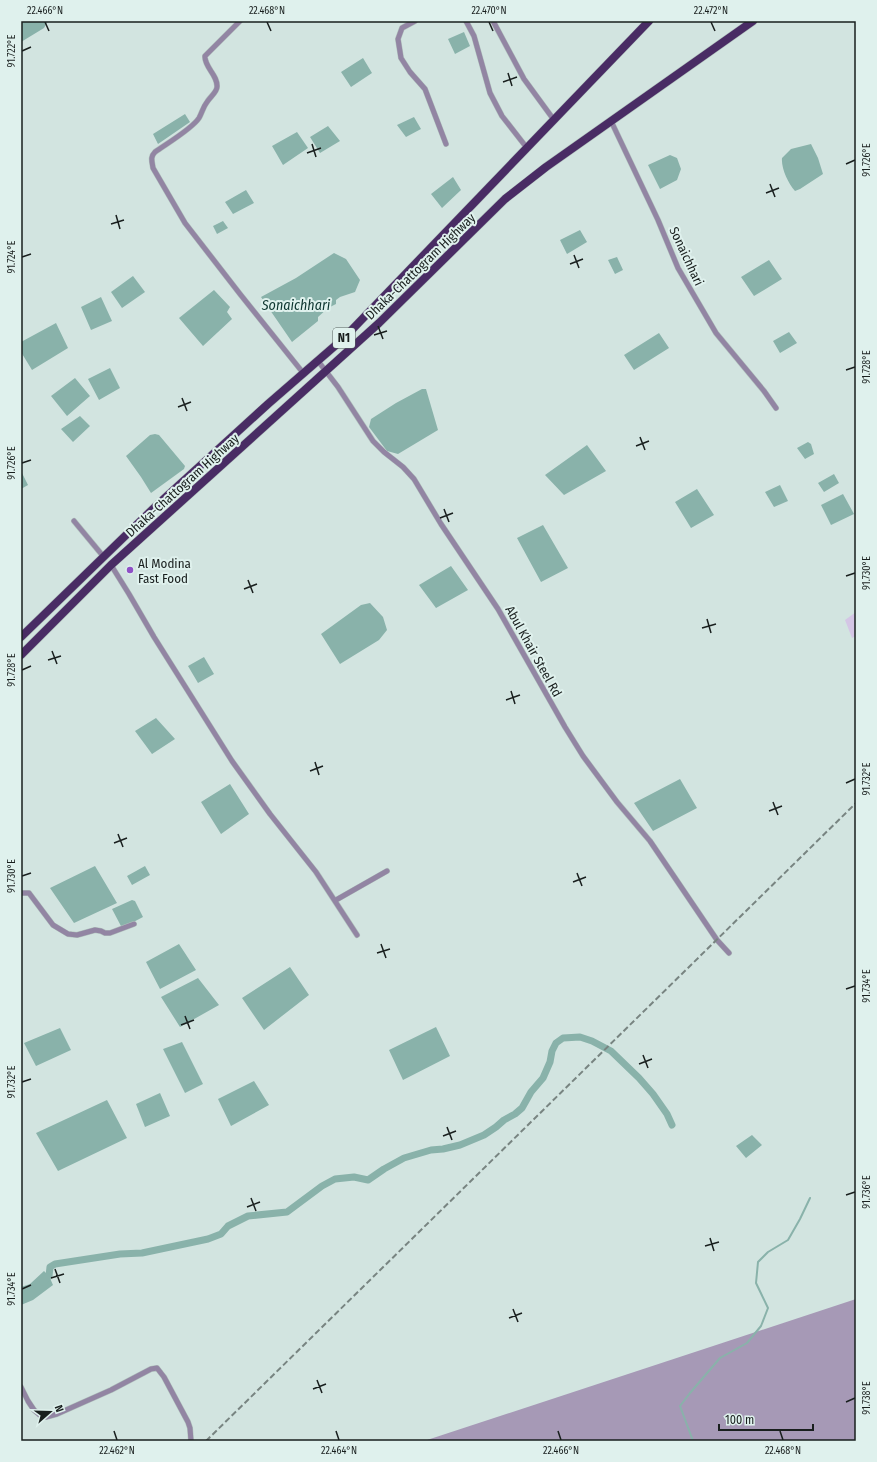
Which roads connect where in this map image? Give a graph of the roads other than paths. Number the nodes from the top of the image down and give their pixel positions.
1 (240, 21) edge
2 (414, 21) edge
3 (466, 21) edge
4 (493, 21) edge
5 (649, 21) edge
6 (753, 21) edge
7 (554, 120) junction
8 (611, 121) junction
9 (446, 144) dead end
10 (527, 148) junction
11 (378, 303) junction
12 (389, 313) junction
13 (318, 361) junction
14 (326, 370) junction
15 (304, 374) junction
16 (776, 408) dead end
17 (74, 521) dead end
18 (103, 556) junction
19 (111, 565) junction
20 (21, 637) edge
21 (21, 654) edge
22 (387, 871) dead end
23 (21, 893) edge
24 (336, 900) junction
25 (134, 924) dead end
26 (357, 935) dead end
27 (729, 953) dead end
28 (21, 1387) edge
29 (191, 1441) edge

1 - 15 street
2 - 9 street
3 - 10 street
4 - 7 street
5 - 7 highway, Dhaka-Chattogram Highway / N1
6 - 8 highway, Dhaka-Chattogram Highway / N1
7 - 10 highway, Dhaka-Chattogram Highway / N1
8 - 12 highway, Dhaka-Chattogram Highway / N1
8 - 16 street, Sonaichhari
10 - 11 highway, Dhaka-Chattogram Highway / N1
11 - 12 highway
11 - 13 highway, Dhaka-Chattogram Highway / N1
12 - 14 highway, Dhaka-Chattogram Highway / N1
13 - 14 street, Abul Khair Steel Rd
13 - 15 highway, Dhaka-Chattogram Highway / N1
14 - 19 highway, Dhaka-Chattogram Highway / N1
14 - 27 street, Abul Khair Steel Rd
15 - 18 highway, Dhaka-Chattogram Highway / N1
17 - 18 street
18 - 20 highway, Dhaka-Chattogram Highway / N1
19 - 21 highway, Dhaka-Chattogram Highway / N1
19 - 24 street
22 - 24 street
23 - 25 street
24 - 26 street
28 - 29 street

